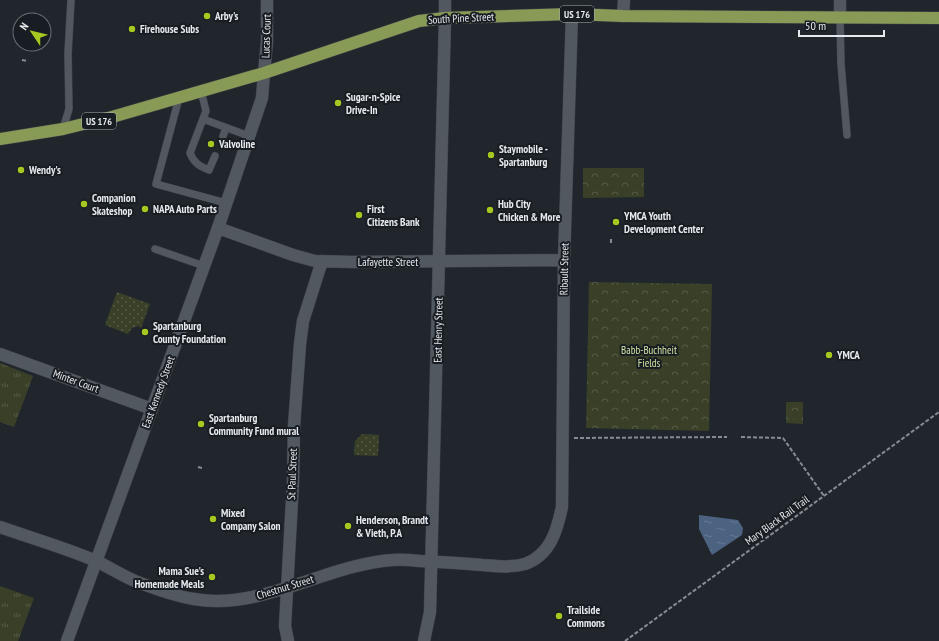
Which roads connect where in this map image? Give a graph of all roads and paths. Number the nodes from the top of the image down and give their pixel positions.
1 (70, 0) edge
2 (267, 0) edge
3 (445, 0) edge
4 (624, 0) edge
5 (840, 0) edge
6 (572, 14) junction
7 (623, 16) junction
8 (840, 17) junction
9 (445, 18) junction
10 (939, 18) edge
11 (22, 60) dead end
12 (28, 61) dead end
13 (264, 72) junction
14 (201, 91) junction
15 (179, 98) junction
16 (203, 119) junction
17 (226, 128) junction
18 (63, 129) junction
19 (847, 135) dead end
20 (223, 136) dead end
21 (249, 136) junction
22 (0, 138) edge
23 (215, 156) dead end
24 (226, 203) junction
25 (218, 228) junction
26 (611, 240) dead end
27 (611, 244) dead end
28 (155, 249) dead end
29 (564, 260) junction
30 (322, 261) junction
31 (439, 261) junction
32 (204, 266) junction
33 (0, 354) edge
34 (152, 409) junction
35 (939, 412) edge
36 (727, 437) dead end
37 (741, 437) dead end
38 (572, 438) dead end
39 (198, 466) dead end
40 (202, 468) dead end
41 (824, 496) junction
42 (559, 523) joint
43 (0, 527) edge
44 (96, 561) junction
45 (432, 561) junction
46 (288, 587) junction
47 (67, 641) edge
48 (288, 641) edge
49 (424, 641) edge
50 (625, 641) edge

1 - 18 lane
2 - 13 street, Lucas Court
3 - 9 street, East Henry Street
4 - 7 street
5 - 8 street
6 - 7 highway, South Pine Street / US 176
6 - 9 highway, South Pine Street / US 176
6 - 29 street, Ribault Street
7 - 8 highway, South Pine Street / US 176
8 - 10 highway, South Pine Street / US 176
8 - 19 lane
9 - 13 highway, South Pine Street / US 176
9 - 31 street, East Henry Street
11 - 12 path
13 - 14 highway, South Pine Street / US 176
13 - 21 street, East Kennedy Street
14 - 15 highway, South Pine Street / US 176
14 - 16 lane
15 - 18 highway, South Pine Street / US 176
15 - 24 lane
16 - 17 lane
16 - 23 lane
17 - 20 lane
17 - 21 lane
18 - 22 highway, South Pine Street / US 176
21 - 24 street, East Kennedy Street
24 - 25 street, East Kennedy Street
25 - 30 street, Lafayette Street
25 - 32 street, East Kennedy Street
26 - 27 path
28 - 32 lane
29 - 31 street, Lafayette Street
29 - 42 street, Ribault Street
30 - 31 street, Lafayette Street
30 - 46 street, St Paul Street
31 - 45 street, East Henry Street
32 - 34 street, East Kennedy Street
33 - 34 street, Minter Court
34 - 44 street, East Kennedy Street
35 - 41 path, Mary Black Rail Trail
36 - 38 path
37 - 41 path
39 - 40 path
41 - 50 path, Mary Black Rail Trail
42 - 45 street, Chestnut Street
43 - 44 street, Chestnut Street
44 - 46 street, Chestnut Street
44 - 47 street, East Kennedy Street
45 - 46 street, Chestnut Street
45 - 49 street, East Henry Street
46 - 48 street, St Paul Street

